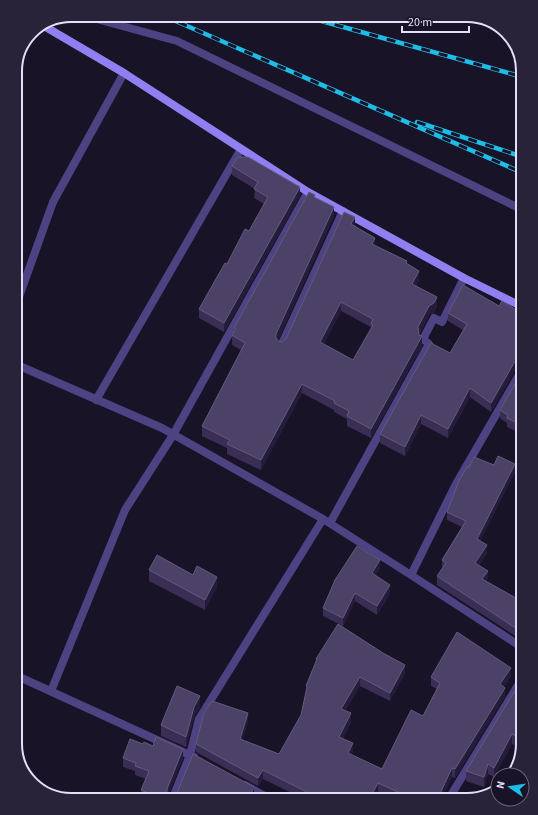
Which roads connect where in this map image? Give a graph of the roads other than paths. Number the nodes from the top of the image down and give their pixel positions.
1 (108, 22) edge
2 (48, 28) edge
3 (124, 73) junction
4 (241, 149) junction
5 (308, 192) junction
6 (516, 207) edge
7 (343, 211) junction
8 (22, 278) edge
9 (464, 278) junction
10 (25, 280) junction
11 (22, 288) edge
12 (516, 304) edge
13 (281, 346) edge
14 (22, 367) edge
15 (516, 380) edge
16 (96, 400) junction
17 (173, 434) junction
18 (326, 521) junction
19 (411, 574) junction
20 (516, 643) edge
21 (22, 678) edge
22 (516, 690) edge
23 (51, 691) junction
24 (190, 755) junction
25 (204, 762) edge
26 (238, 781) edge
27 (175, 793) edge
28 (259, 793) edge
29 (452, 793) edge

1 - 6 street
2 - 3 street
3 - 4 street
3 - 10 street
4 - 5 street
4 - 16 street
5 - 7 street
5 - 17 street
7 - 9 street
7 - 13 street
8 - 10 street
9 - 12 street
9 - 18 street
10 - 11 street
14 - 16 street
15 - 19 street
16 - 17 street
17 - 18 street
17 - 23 street
18 - 19 street
18 - 24 street
19 - 20 street
21 - 23 street
22 - 29 street
23 - 24 street
24 - 25 street
24 - 27 street
26 - 28 street

